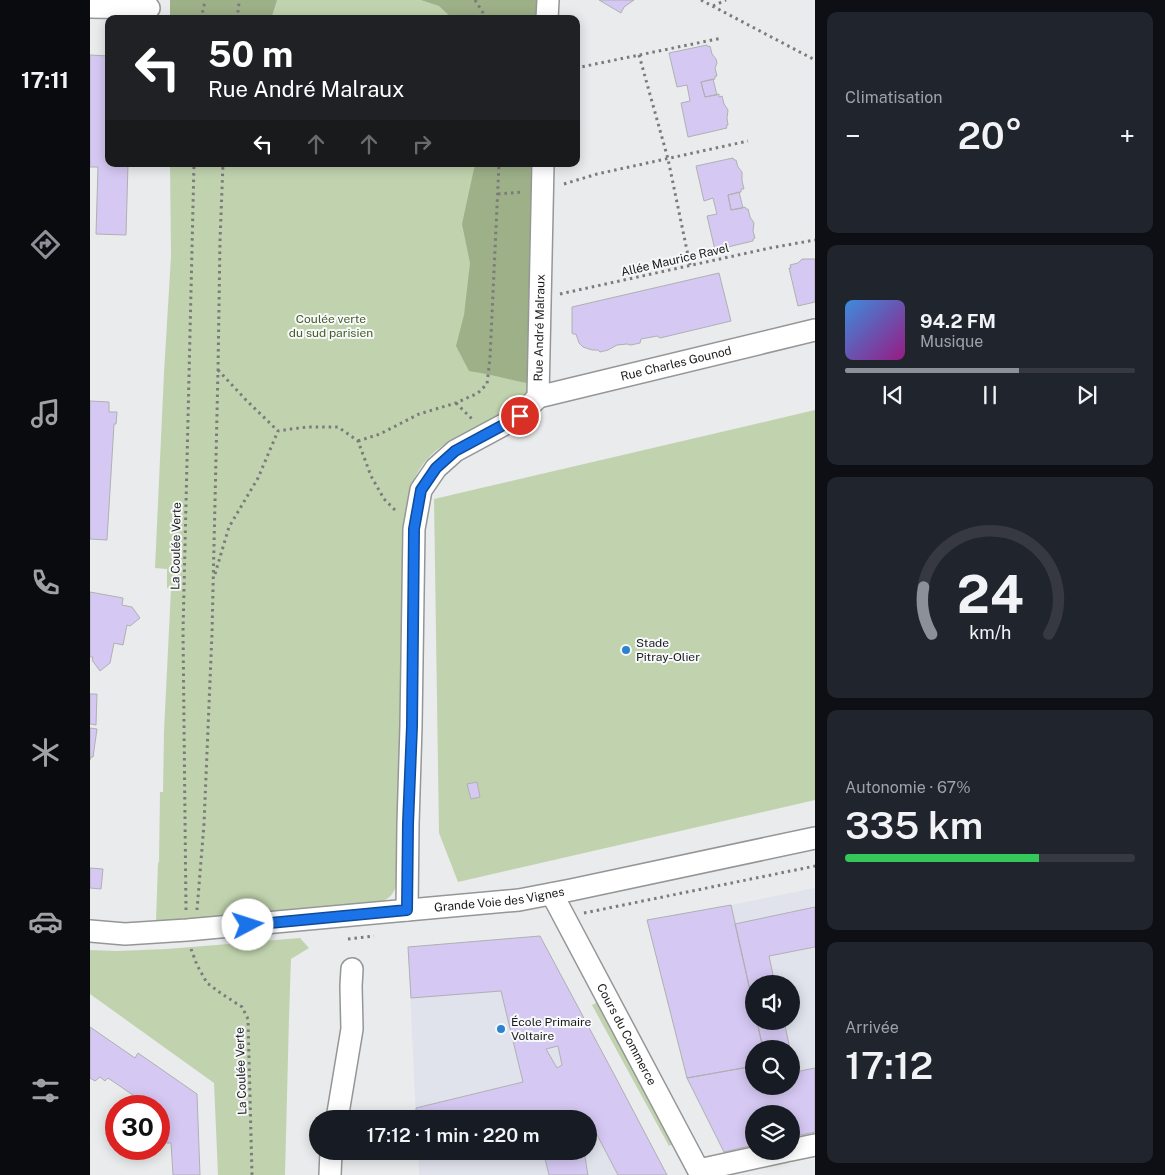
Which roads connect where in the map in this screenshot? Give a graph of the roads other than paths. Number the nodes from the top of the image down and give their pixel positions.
1 (548, 0) edge
2 (90, 7) edge
3 (149, 8) dead end
4 (547, 15) edge
5 (543, 167) edge
6 (815, 330) edge
7 (538, 397) junction
8 (815, 838) edge
9 (552, 894) junction
10 (407, 910) junction
11 (90, 932) edge
12 (352, 968) dead end
13 (338, 1110) edge
14 (815, 1145) edge
15 (800, 1148) edge
16 (331, 1160) edge
17 (749, 1160) edge
18 (700, 1172) edge
19 (330, 1175) edge

1 - 4 street
2 - 3 street
5 - 7 street, Rue André Malraux
6 - 7 street, Rue Charles Gounod
7 - 10 street, Rue André Malraux
8 - 9 street, Grande Voie des Vignes
9 - 10 street, Grande Voie des Vignes
9 - 18 street, Cours du Commerce
10 - 11 street, Grande Voie des Vignes
12 - 13 street
14 - 15 street
16 - 19 street
17 - 18 street

